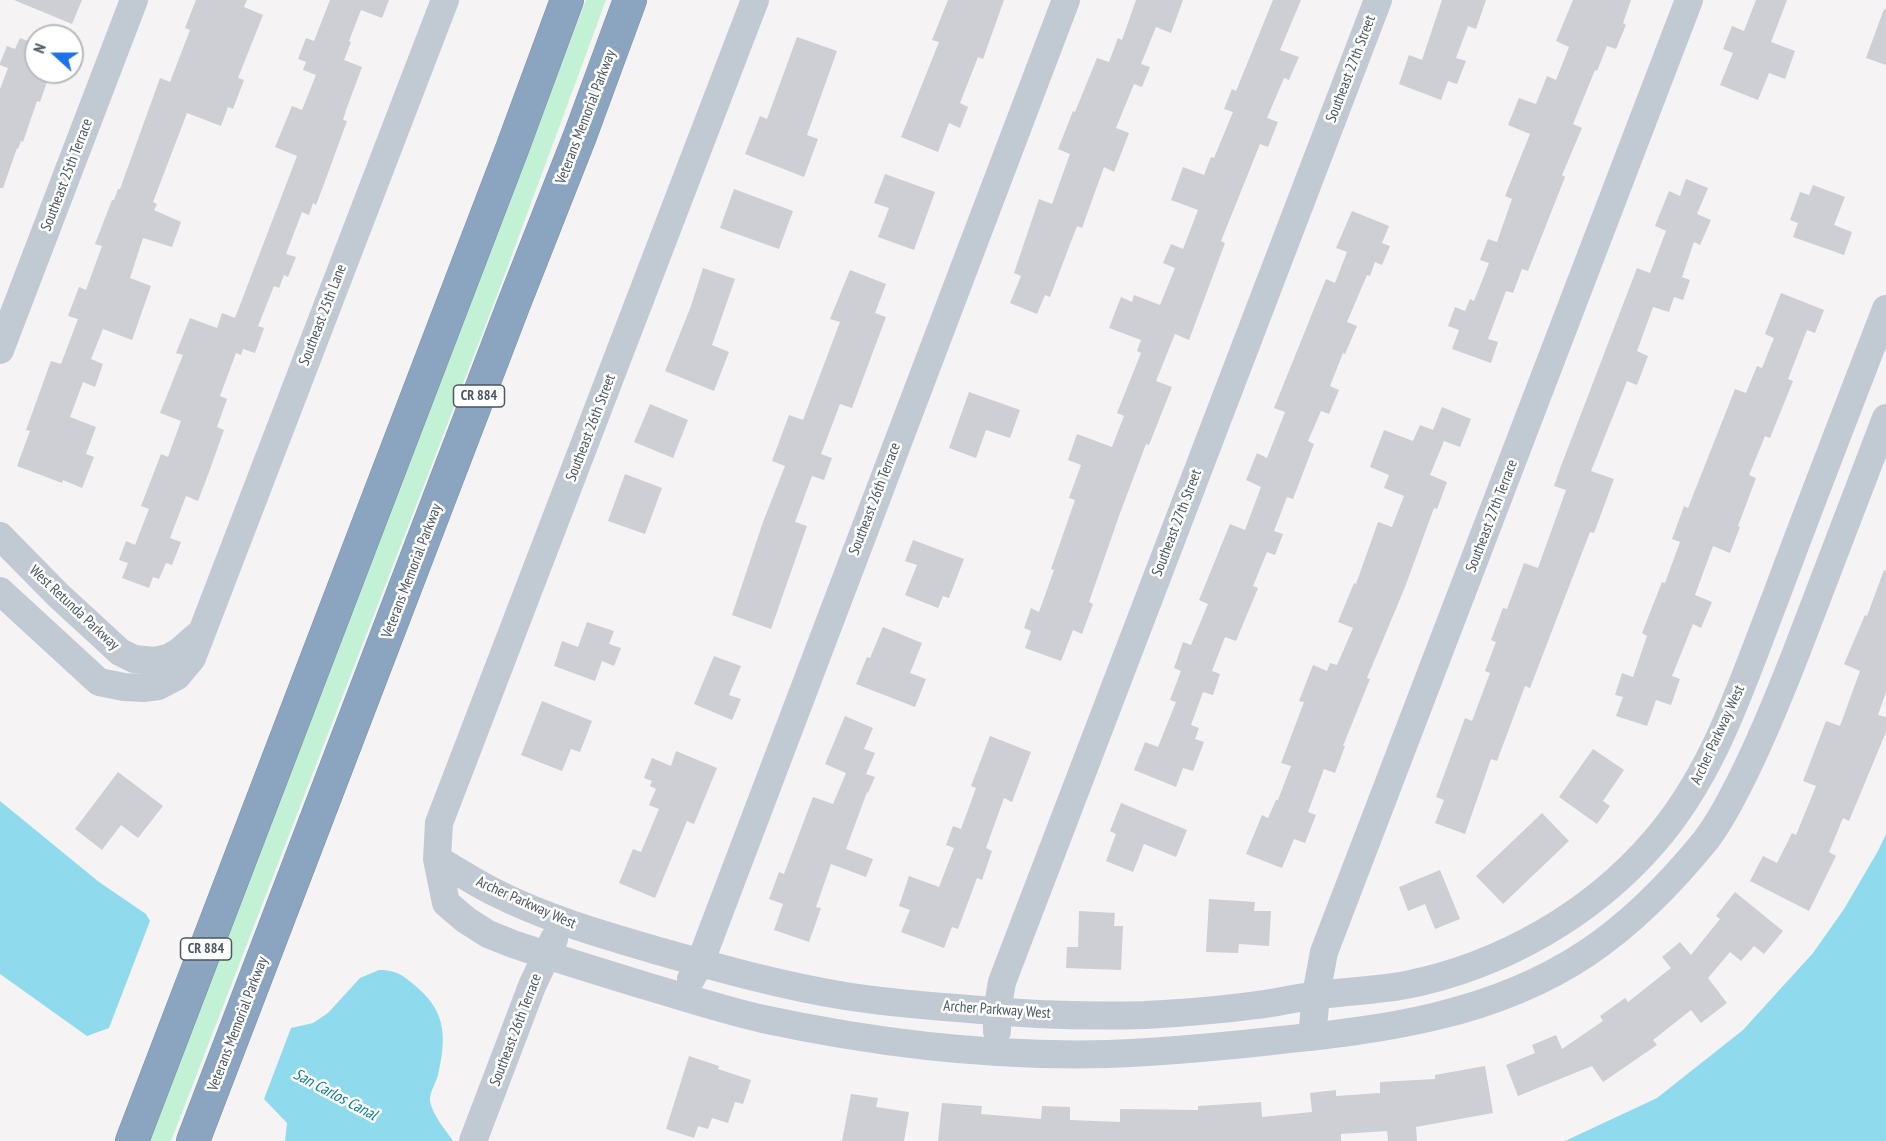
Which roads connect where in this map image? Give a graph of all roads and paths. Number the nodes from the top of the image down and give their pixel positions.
1 (134, 0) edge
2 (445, 0) edge
3 (567, 0) edge
4 (630, 0) edge
5 (755, 0) edge
6 (1066, 0) edge
7 (1378, 0) edge
8 (1689, 0) edge
9 (1886, 309) edge
10 (0, 350) edge
11 (1886, 418) edge
12 (0, 536) edge
13 (425, 538) junction
14 (0, 591) edge
15 (203, 631) junction
16 (437, 859) junction
17 (564, 922) junction
18 (546, 955) junction
19 (700, 963) junction
20 (1316, 995) junction
21 (682, 997) junction
22 (997, 1012) junction
23 (1312, 1037) junction
24 (997, 1051) junction
25 (132, 1141) edge
26 (192, 1141) edge
27 (214, 1141) edge
28 (473, 1141) edge

1 - 10 street, Southeast 25th Terrace
2 - 15 street, Southeast 25th Lane
3 - 25 highway, CR 884
4 - 13 highway, Veterans Memorial Parkway / CR 884
5 - 16 street, Southeast 26th Street
6 - 19 street, Southeast 26th Terrace
7 - 22 street, Southeast 27th Street
8 - 20 street, Southeast 27th Terrace
9 - 20 street, Archer Parkway West
11 - 23 street
12 - 15 street, West Retunda Parkway
13 - 26 highway, Veterans Memorial Parkway / CR 884
13 - 27 highway
14 - 15 street
16 - 17 street, Archer Parkway West
16 - 18 street
17 - 18 street, Southeast 26th Terrace
17 - 19 street, Archer Parkway West
18 - 21 street
18 - 28 street, Southeast 26th Terrace
19 - 21 street, Southeast 26th Terrace
19 - 22 street, Archer Parkway West
20 - 22 street, Archer Parkway West
20 - 23 street, Southeast 27th Terrace
21 - 24 street
22 - 24 street, Southeast 27th Street
23 - 24 street

